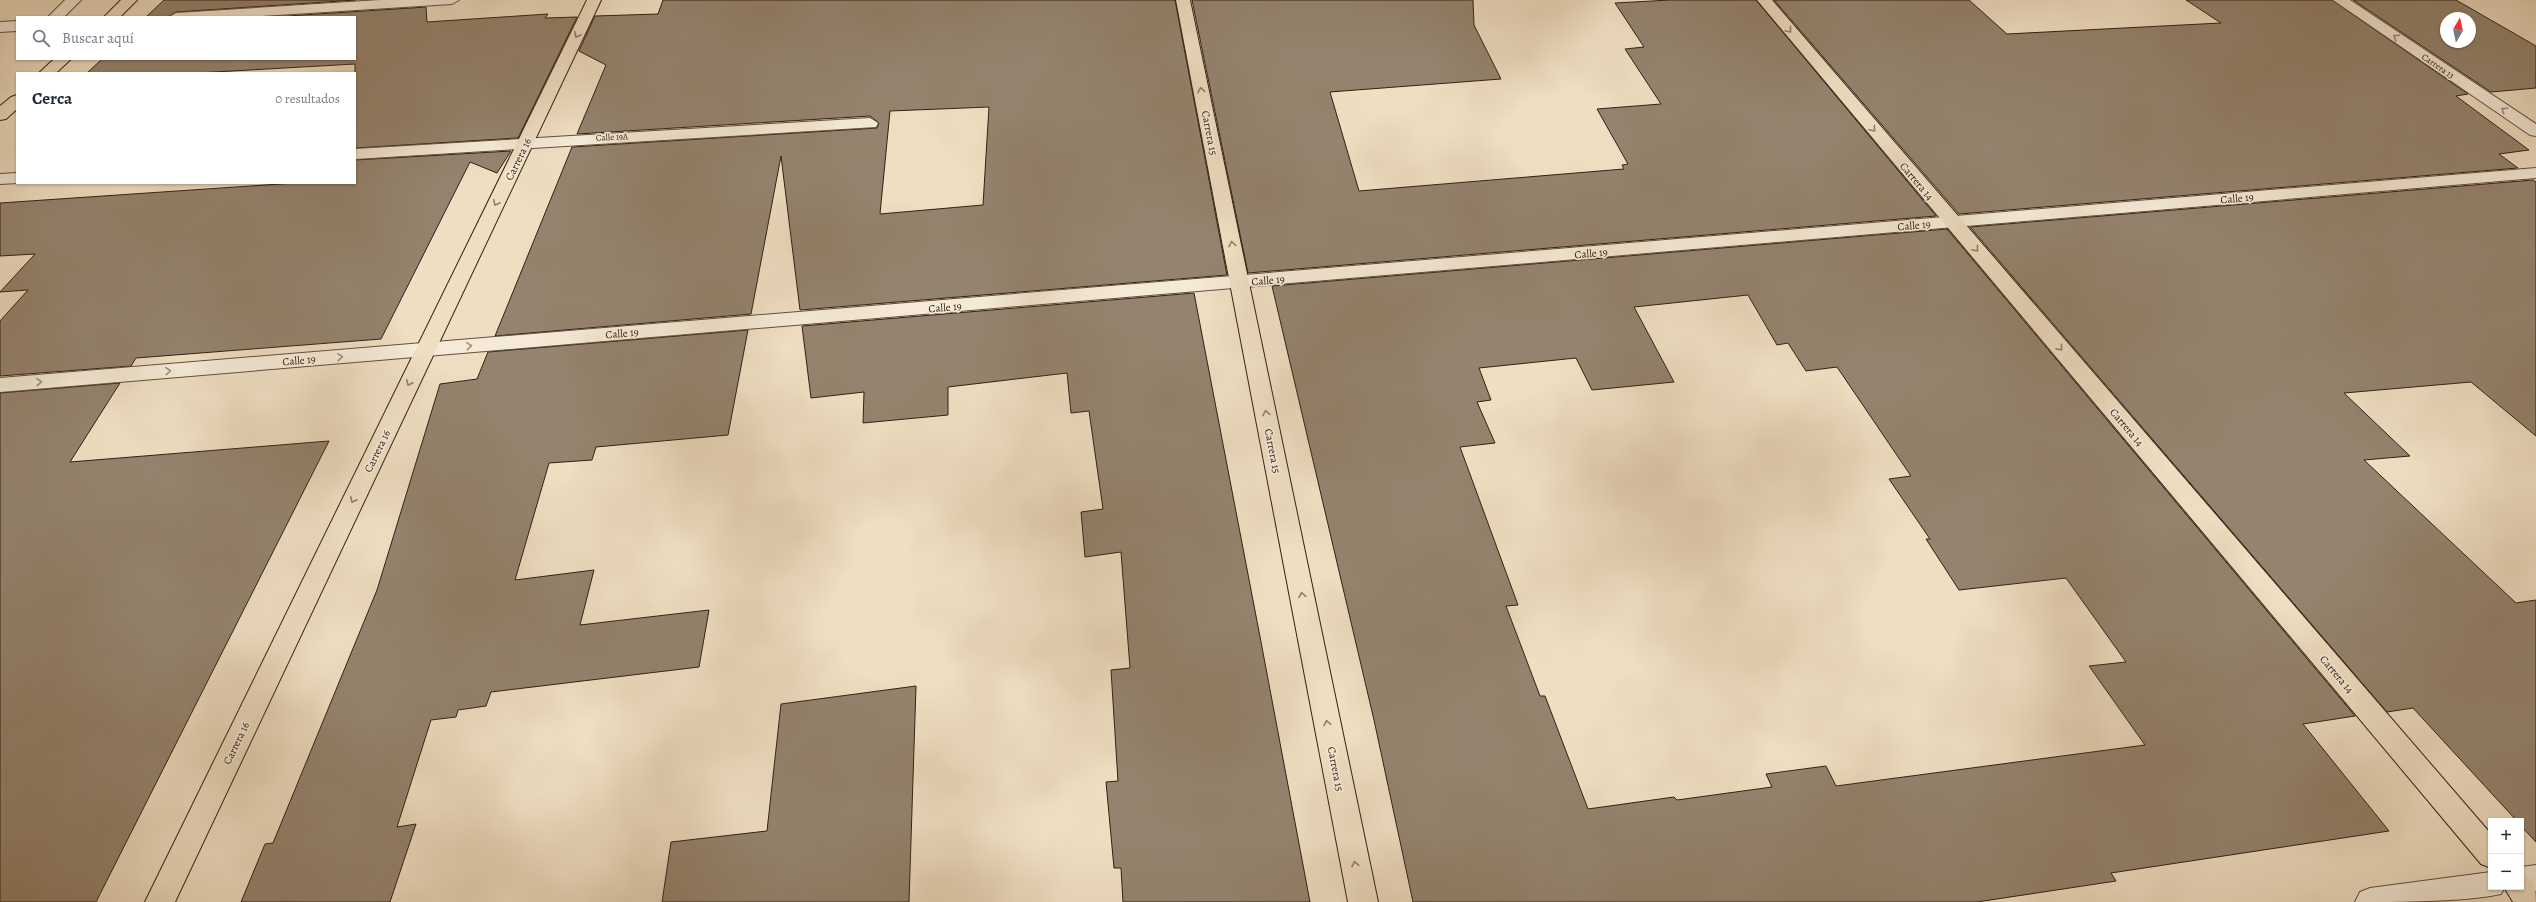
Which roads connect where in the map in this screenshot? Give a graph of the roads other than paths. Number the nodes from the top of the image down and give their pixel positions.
1 (74, 0) edge
2 (130, 0) edge
3 (452, 0) edge
4 (594, 0) edge
5 (1183, 0) edge
6 (1764, 0) edge
7 (2340, 0) edge
8 (56, 16) edge
9 (111, 16) edge
10 (192, 16) edge
11 (16, 26) edge
12 (0, 27) edge
13 (62, 60) edge
14 (48, 72) edge
15 (16, 101) edge
16 (0, 115) edge
17 (870, 124) dead end
18 (2536, 131) edge
19 (526, 142) junction
20 (356, 154) edge
21 (2536, 173) edge
22 (16, 178) edge
23 (0, 179) edge
24 (1953, 222) junction
25 (1240, 283) junction
26 (425, 350) junction
27 (0, 385) edge
28 (2490, 854) edge
29 (2536, 878) edge
30 (2524, 880) edge
31 (2488, 885) edge
32 (2521, 890) edge
33 (160, 902) edge
34 (1363, 902) edge
35 (2370, 902) edge
36 (2531, 902) edge

1 - 8 street
2 - 9 main road
3 - 10 street
4 -> 19 main road, Carrera 16
25 -> 5 main road, Carrera 15
6 -> 24 main road, Carrera 14
18 -> 7 street, Carrera 13
11 - 12 street
13 - 14 main road
15 - 16 main road
17 - 19 street, Calle 19A
19 - 20 street, Calle 19A
19 -> 26 main road, Carrera 16
21 - 24 street, Calle 19
22 - 23 street
24 - 25 street, Calle 19
24 -> 28 main road, Carrera 14
26 -> 25 street, Calle 19
34 -> 25 main road, Carrera 15
27 -> 26 street, Calle 19
26 -> 33 main road, Carrera 16
29 - 30 street
31 - 35 street
32 - 36 main road

